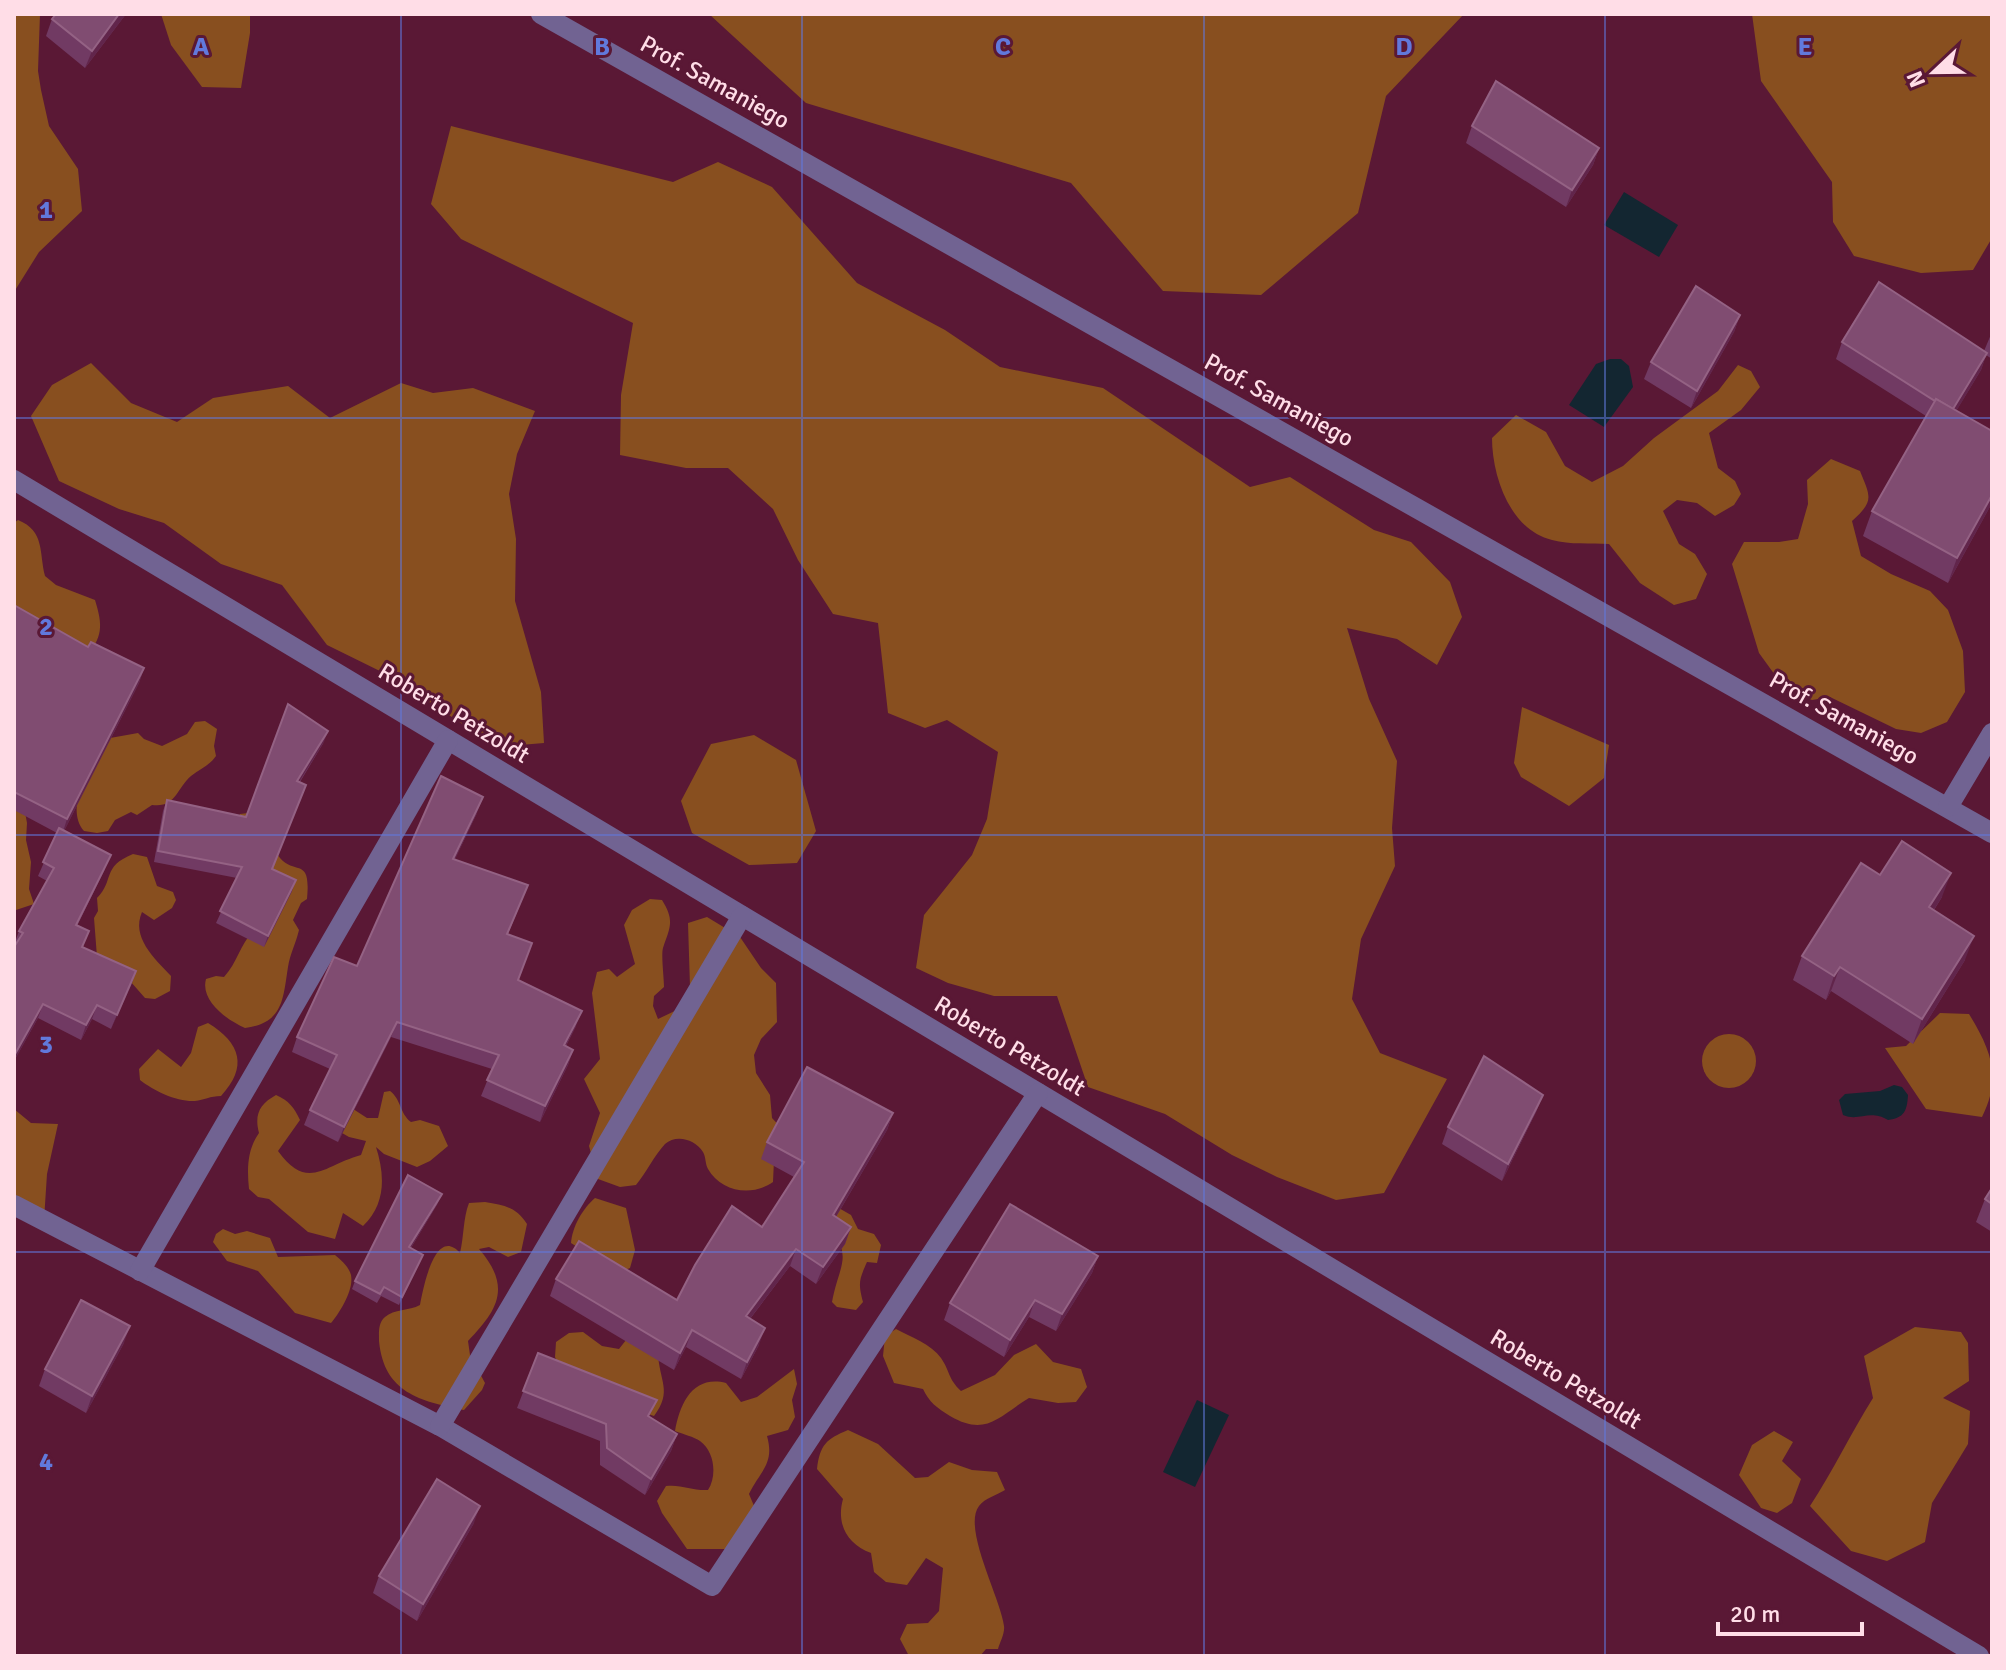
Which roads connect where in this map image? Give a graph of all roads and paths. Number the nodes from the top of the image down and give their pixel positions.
1 (541, 14) edge
2 (14, 480) edge
3 (1992, 733) edge
4 (448, 740) junction
5 (1948, 807) junction
6 (1992, 833) edge
7 (742, 916) junction
8 (1038, 1093) junction
9 (14, 1205) edge
10 (140, 1271) junction
11 (440, 1426) junction
12 (1979, 1656) edge

1 - 5 street, Prof. Samaniego
2 - 4 street, Roberto Petzoldt
3 - 5 street
4 - 7 street, Roberto Petzoldt
4 - 10 street
5 - 6 street, Prof. Samaniego
7 - 8 street, Roberto Petzoldt
7 - 11 street
8 - 11 street
8 - 12 street, Roberto Petzoldt
9 - 10 street
10 - 11 street

